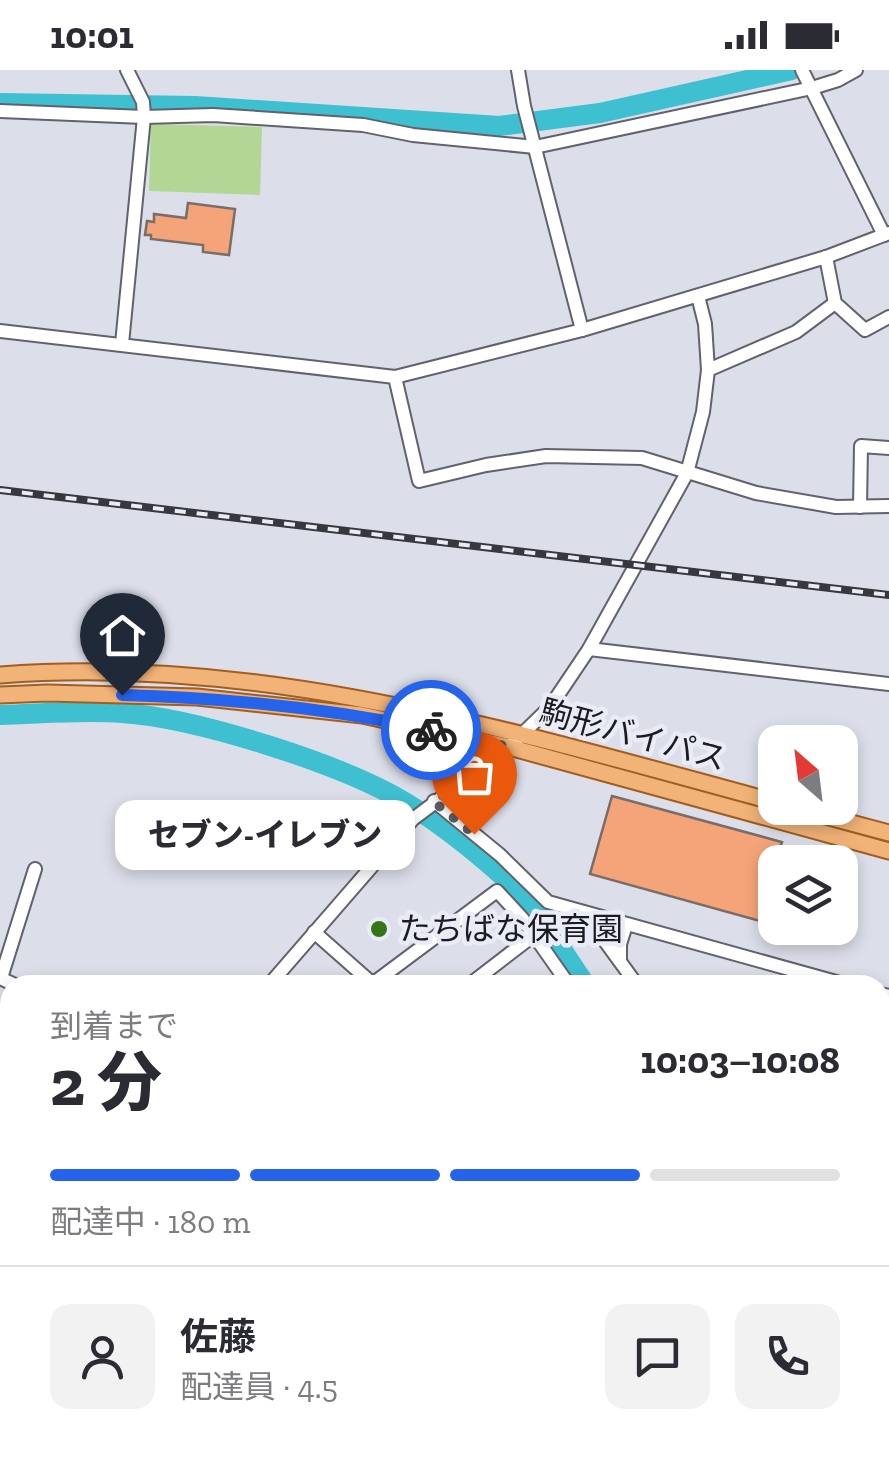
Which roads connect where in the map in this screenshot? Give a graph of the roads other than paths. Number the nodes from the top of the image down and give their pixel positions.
1 (127, 70) edge
2 (518, 70) edge
3 (802, 70) edge
4 (856, 70) edge
5 (812, 88) junction
6 (143, 110) junction
7 (0, 111) edge
8 (535, 146) junction
9 (887, 234) edge
10 (826, 257) junction
11 (698, 296) junction
12 (835, 304) junction
13 (889, 318) edge
14 (582, 330) junction
15 (0, 331) edge
16 (122, 344) junction
17 (708, 370) junction
18 (396, 377) junction
19 (889, 448) edge
20 (687, 473) junction
21 (860, 506) junction
22 (889, 506) edge
23 (589, 649) junction
24 (0, 675) edge
25 (889, 684) edge
26 (0, 695) edge
27 (521, 734) junction
28 (509, 747) junction
29 (758, 797) edge
30 (432, 804) junction
31 (858, 825) edge
32 (889, 833) edge
33 (889, 851) edge
34 (35, 869) dead end
35 (600, 918) junction
36 (626, 925) junction
37 (314, 932) junction
38 (534, 935) junction
39 (620, 960) junction
40 (1, 975) edge
41 (277, 975) edge
42 (361, 975) edge
43 (385, 975) edge
44 (482, 975) edge
45 (561, 975) edge
46 (630, 975) edge
47 (811, 975) edge

1 - 6 street
2 - 8 street
3 - 5 street
4 - 5 street
5 - 8 street
5 - 9 street
6 - 7 street
6 - 8 street
6 - 16 street
8 - 14 street
9 - 10 street
10 - 11 street
10 - 12 street
11 - 14 street
11 - 17 street
12 - 13 street
12 - 17 street
14 - 18 street
15 - 16 street
16 - 18 street
17 - 20 street
18 - 20 street
19 - 21 street
20 - 21 street
20 - 23 street
21 - 22 street
23 - 25 street
23 - 27 street
24 - 27 main road, 駒形バイパス
26 - 28 main road, 駒形バイパス
27 - 28 street
27 - 29 main road, 駒形バイパス
28 - 30 street
28 - 33 main road, 駒形バイパス
30 - 35 street
30 - 37 street
31 - 32 main road
34 - 40 street
35 - 36 street
35 - 39 street
36 - 39 street
36 - 47 street
37 - 41 street
37 - 42 street
38 - 43 street
38 - 44 street
38 - 45 street
39 - 46 street

